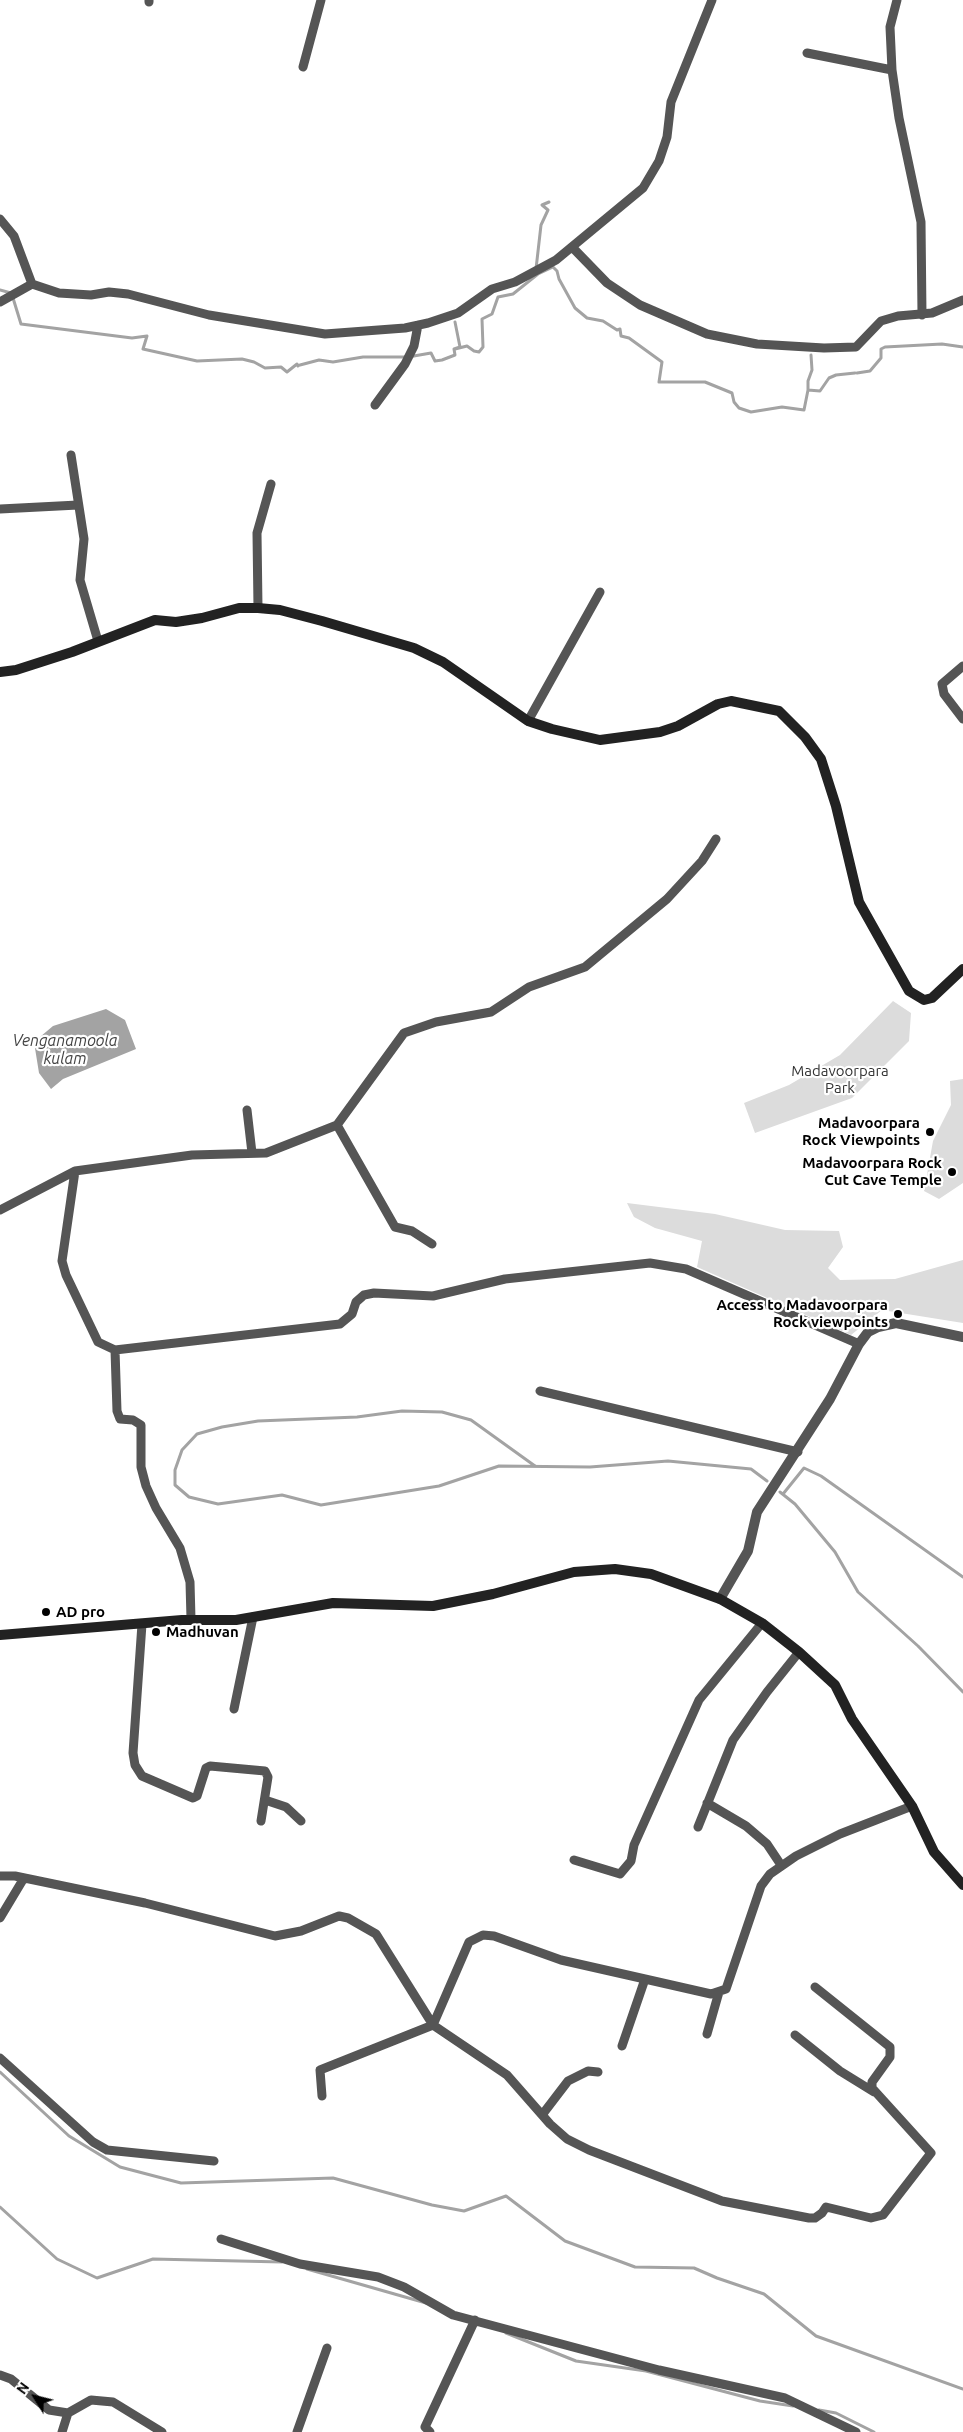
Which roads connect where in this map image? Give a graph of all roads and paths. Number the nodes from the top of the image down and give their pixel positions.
1 (321, 0) edge
2 (712, 0) edge
3 (897, 0) edge
4 (807, 53) dead end
5 (303, 67) dead end
6 (892, 70) junction
7 (0, 219) edge
8 (573, 248) junction
9 (32, 284) junction
10 (963, 300) edge
11 (0, 302) edge
12 (922, 315) junction
13 (418, 326) junction
14 (375, 405) dead end
15 (71, 455) dead end
16 (271, 484) dead end
17 (78, 505) junction
18 (0, 509) edge
19 (600, 592) dead end
20 (258, 608) junction
21 (98, 641) junction
22 (963, 666) edge
23 (0, 672) edge
24 (963, 719) edge
25 (528, 721) junction
26 (716, 839) dead end
27 (963, 969) edge
28 (247, 1110) dead end
29 (337, 1125) junction
30 (252, 1153) junction
31 (75, 1171) junction
32 (0, 1210) edge
33 (432, 1244) dead end
34 (963, 1338) edge
35 (859, 1344) junction
36 (115, 1350) junction
37 (540, 1391) dead end
38 (798, 1452) junction
39 (720, 1600) junction
40 (253, 1617) junction
41 (192, 1619) junction
42 (762, 1623) junction
43 (142, 1624) junction
44 (0, 1635) edge
45 (799, 1652) junction
46 (234, 1709) dead end
47 (264, 1800) junction
48 (707, 1803) junction
49 (912, 1806) junction
50 (261, 1821) dead end
51 (301, 1821) dead end
52 (698, 1827) dead end
53 (574, 1860) dead end
54 (780, 1865) junction
55 (0, 1876) edge
56 (24, 1878) junction
57 (963, 1885) edge
58 (0, 1918) edge
59 (645, 1980) junction
60 (814, 1987) dead end
61 (719, 1992) junction
62 (433, 2025) junction
63 (707, 2034) dead end
64 (796, 2035) dead end
65 (622, 2046) dead end
66 (0, 2058) edge
67 (598, 2072) dead end
68 (874, 2092) junction
69 (322, 2096) dead end
70 (542, 2115) junction
71 (214, 2161) dead end
72 (220, 2239) dead end
73 (475, 2320) junction
74 (327, 2348) dead end
75 (0, 2375) edge
76 (68, 2413) junction
77 (62, 2432) edge
78 (162, 2432) edge
79 (297, 2432) edge
80 (430, 2432) edge
81 (856, 2432) edge

1 - 5 street
2 - 8 street
3 - 6 street
4 - 6 street
6 - 12 street
7 - 9 street
8 - 12 street
8 - 13 street
9 - 11 street
9 - 13 street
10 - 12 street
13 - 14 street
15 - 17 street
16 - 20 street
17 - 18 street
17 - 21 street
19 - 25 street
20 - 21 main road
20 - 25 main road
21 - 23 main road
22 - 24 street
25 - 27 main road
26 - 29 street
28 - 30 street
29 - 30 street
29 - 33 street
30 - 31 street
31 - 32 street
31 - 36 street
34 - 35 street
35 - 36 street
35 - 38 street
36 - 41 street
37 - 38 street
38 - 39 street
39 - 40 main road
39 - 42 main road
40 - 41 main road
40 - 46 street
41 - 43 main road
42 - 45 main road
42 - 53 street
43 - 44 main road
43 - 47 street
45 - 48 street
45 - 49 main road
47 - 50 street
47 - 51 street
48 - 52 street
48 - 54 street
49 - 54 street
49 - 57 main road
54 - 61 street
55 - 56 street
56 - 58 street
56 - 62 street
59 - 61 street
59 - 62 street
59 - 65 street
60 - 68 street
61 - 63 street
62 - 69 street
62 - 70 street
64 - 68 street
66 - 71 street
67 - 70 street
68 - 70 street
72 - 73 street
73 - 80 street
73 - 81 street
74 - 79 street
75 - 76 street
76 - 77 street
76 - 78 street

